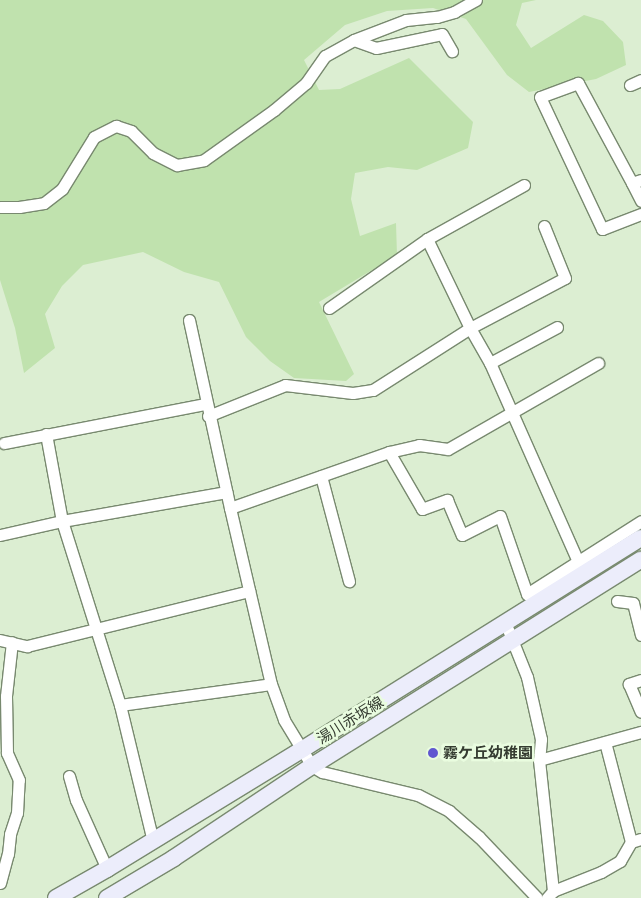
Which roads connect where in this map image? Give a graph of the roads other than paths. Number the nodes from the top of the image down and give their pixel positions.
1 (476, 0) edge
2 (354, 40) junction
3 (452, 50) dead end
4 (637, 182) edge
5 (524, 185) dead end
6 (641, 201) edge
7 (0, 207) edge
8 (641, 214) edge
9 (544, 226) dead end
10 (427, 239) junction
11 (329, 308) dead end
12 (189, 320) dead end
13 (470, 328) junction
14 (556, 328) dead end
15 (490, 363) junction
16 (598, 363) dead end
17 (205, 404) junction
18 (511, 412) junction
19 (208, 416) junction
20 (46, 434) junction
21 (4, 443) dead end
22 (389, 452) junction
23 (321, 476) junction
24 (226, 492) junction
25 (230, 508) junction
26 (62, 521) junction
27 (641, 521) edge
28 (0, 535) edge
29 (641, 538) edge
30 (641, 560) edge
31 (578, 562) junction
32 (349, 581) dead end
33 (249, 591) junction
34 (616, 601) dead end
35 (505, 622) junction
36 (95, 628) junction
37 (641, 635) edge
38 (6, 641) edge
39 (514, 641) junction
40 (641, 680) edge
41 (271, 684) junction
42 (120, 705) junction
43 (641, 712) edge
44 (641, 732) edge
45 (605, 742) junction
46 (303, 749) junction
47 (539, 760) junction
48 (312, 766) junction
49 (68, 776) dead end
50 (153, 841) junction
51 (636, 841) edge
52 (107, 869) junction
53 (0, 883) edge
54 (550, 895) edge
55 (56, 898) edge
56 (108, 898) edge
57 (537, 898) edge

1 - 2 street
2 - 3 street
2 - 7 street
4 - 6 street
4 - 8 street
5 - 10 street
9 - 13 street
10 - 11 street
10 - 13 street
12 - 17 street
13 - 15 street
13 - 19 street
14 - 15 street
15 - 18 street
16 - 18 street
17 - 19 street
17 - 20 street
18 - 22 street
18 - 31 street
19 - 24 street
20 - 21 street
20 - 26 street
22 - 23 street
22 - 31 street
23 - 25 street
23 - 32 street
24 - 25 street
24 - 26 street
25 - 33 street
26 - 28 street
26 - 36 street
27 - 31 street
29 - 35 main road, 湯川赤坂線
30 - 39 main road, 湯川赤坂線
33 - 36 street
33 - 41 street
34 - 37 street
35 - 39 street
35 - 46 main road, 湯川赤坂線
36 - 38 street
36 - 42 street
38 - 53 street
39 - 47 street
39 - 48 main road, 湯川赤坂線
40 - 43 street
41 - 42 street
41 - 46 street
42 - 50 street
44 - 45 street
45 - 47 street
45 - 51 street
46 - 48 street
46 - 50 main road, 湯川赤坂線
47 - 54 street
48 - 56 main road, 湯川赤坂線
48 - 57 street
49 - 52 street
50 - 52 main road, 湯川赤坂線
51 - 54 street
52 - 55 main road, 湯川赤坂線

